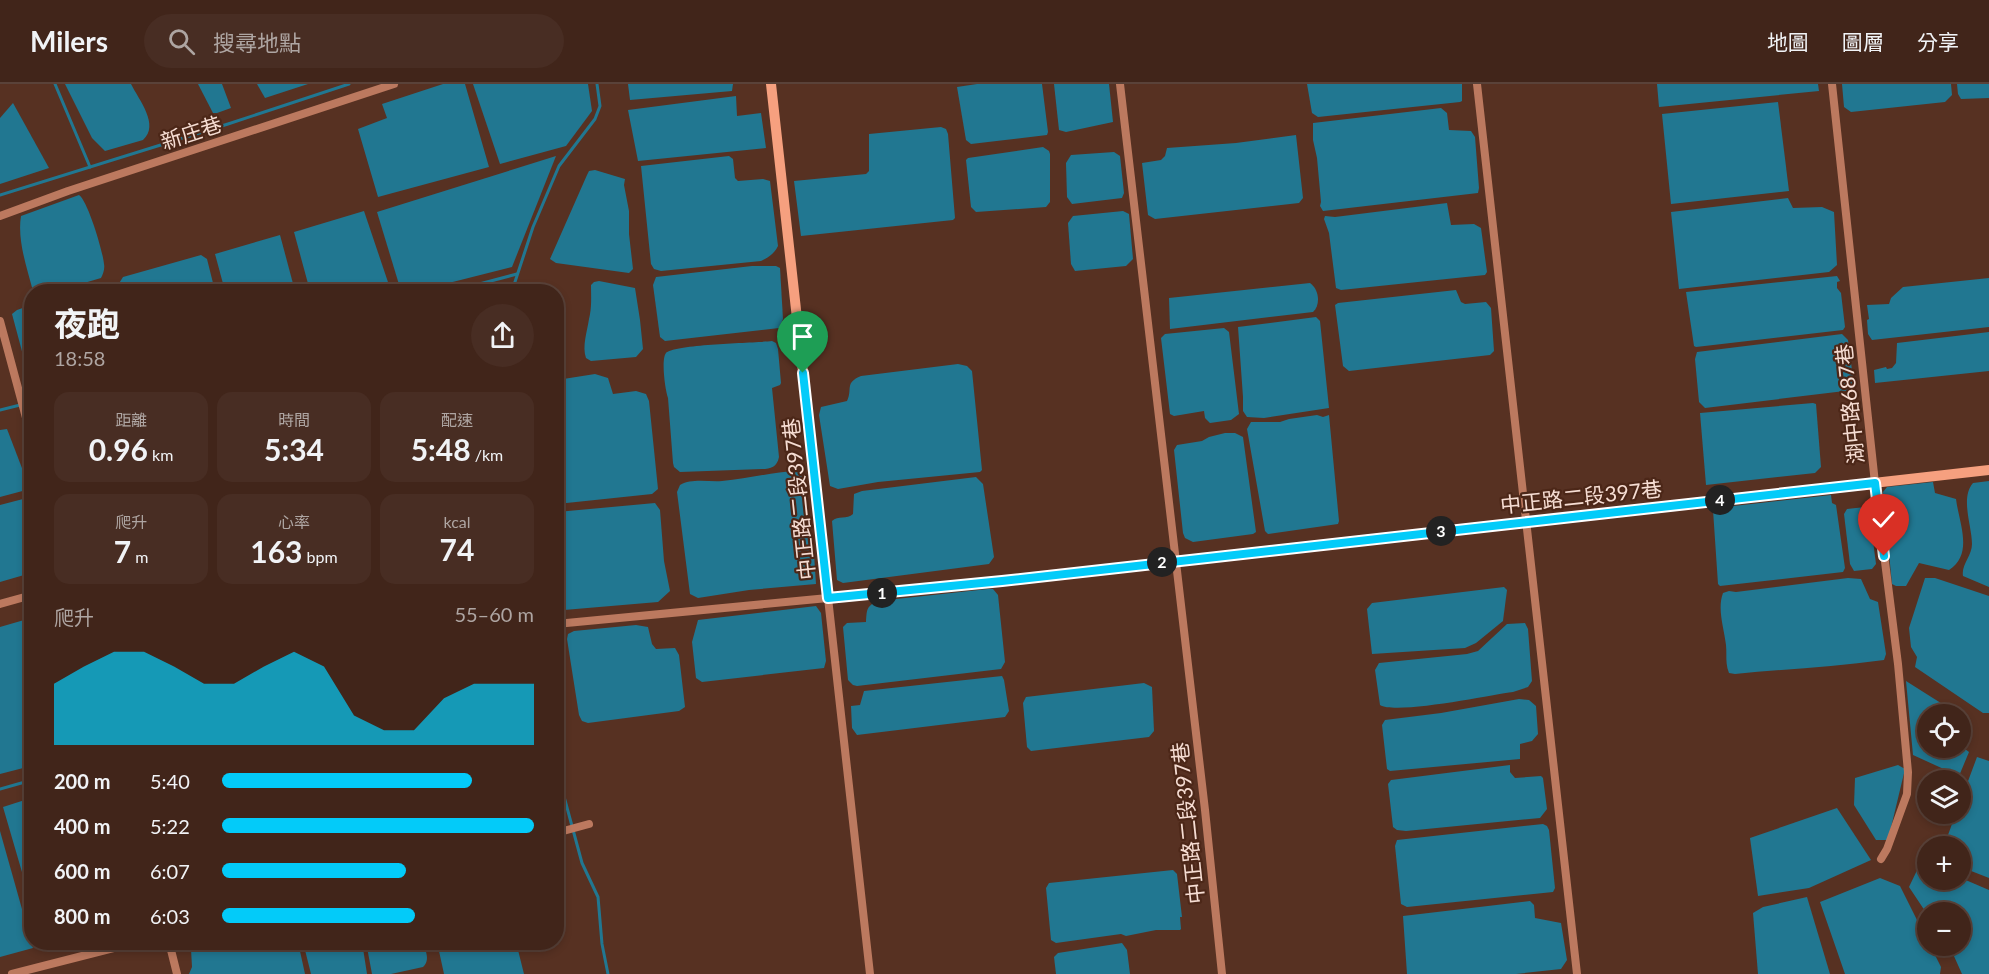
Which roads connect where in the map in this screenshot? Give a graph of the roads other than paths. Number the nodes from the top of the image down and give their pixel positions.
1 (393, 84) edge
2 (771, 84) edge
3 (1120, 84) edge
4 (1478, 84) edge
5 (1832, 84) edge
6 (0, 216) edge
7 (0, 321) edge
8 (24, 410) edge
9 (1989, 470) edge
10 (1875, 483) junction
11 (1527, 522) junction
12 (1176, 560) junction
13 (24, 597) edge
14 (828, 598) junction
15 (0, 604) edge
16 (564, 623) edge
17 (589, 824) dead end
18 (564, 831) edge
19 (1881, 859) dead end
20 (106, 950) edge
21 (171, 950) edge
22 (12, 974) edge
23 (177, 974) edge
24 (870, 974) edge
25 (1222, 974) edge
26 (1577, 974) edge

1 - 6 street, 新庄巷
2 - 14 street, 中正路二段397巷
3 - 12 street, 中正路二段397巷
4 - 11 street
5 - 10 street, 湖中路687巷
7 - 8 street
9 - 10 street, 中正路二段397巷
10 - 11 street, 中正路二段397巷
10 - 19 street, 湖中路687巷
11 - 12 street, 中正路二段397巷
11 - 26 street
12 - 14 street, 中正路二段397巷
12 - 25 street, 中正路二段397巷
13 - 15 street
14 - 16 street
14 - 24 street
17 - 18 street
20 - 22 street
21 - 23 street

